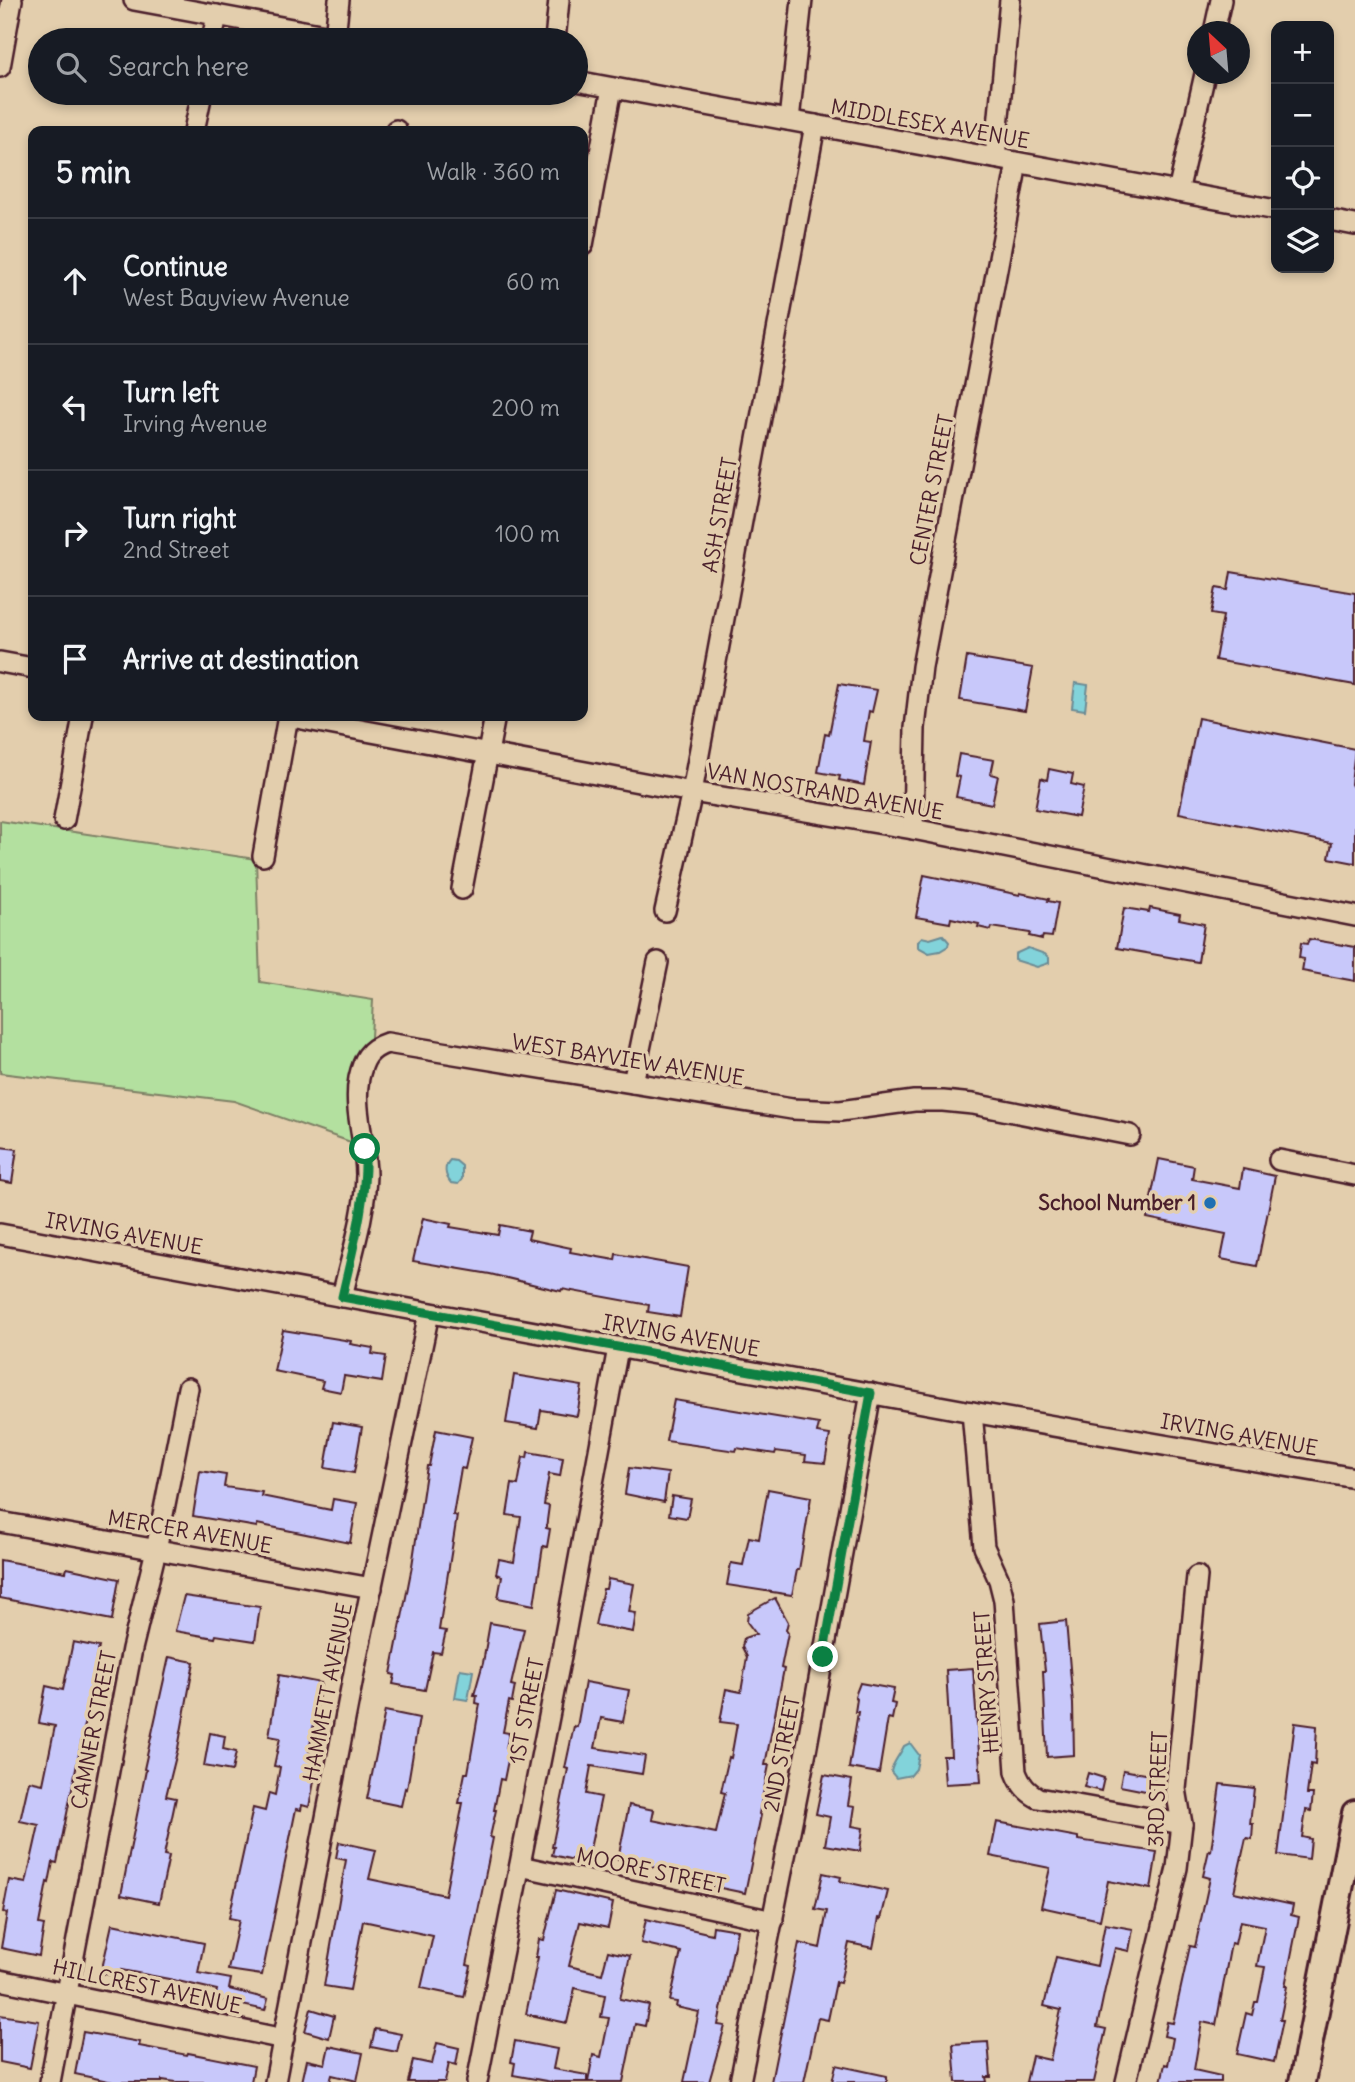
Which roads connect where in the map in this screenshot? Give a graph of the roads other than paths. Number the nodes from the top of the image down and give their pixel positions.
1 (12, 0) edge
2 (134, 0) edge
3 (339, 0) edge
4 (559, 0) edge
5 (802, 0) edge
6 (1010, 0) edge
7 (1221, 0) edge
8 (216, 15) junction
9 (1216, 21) edge
10 (214, 28) edge
11 (285, 28) edge
12 (342, 28) edge
13 (556, 28) edge
14 (0, 67) edge
15 (588, 83) edge
16 (1203, 84) edge
17 (612, 88) junction
18 (199, 105) edge
19 (789, 120) junction
20 (815, 125) junction
21 (195, 126) edge
22 (995, 158) junction
23 (1017, 163) junction
24 (1178, 192) junction
25 (1271, 209) edge
26 (588, 218) edge
27 (1334, 221) edge
28 (1355, 225) edge
29 (0, 662) edge
30 (28, 667) edge
31 (82, 721) edge
32 (287, 721) edge
33 (314, 721) edge
34 (494, 721) edge
35 (488, 754) junction
36 (692, 792) junction
37 (64, 820) dead end
38 (913, 829) junction
39 (262, 856) dead end
40 (462, 889) dead end
41 (665, 911) dead end
42 (1355, 916) edge
43 (658, 962) dead end
44 (633, 1083) junction
45 (1130, 1135) dead end
46 (1279, 1160) dead end
47 (1355, 1175) edge
48 (0, 1234) edge
49 (342, 1297) junction
50 (429, 1313) junction
51 (618, 1348) junction
52 (188, 1388) dead end
53 (871, 1393) junction
54 (972, 1412) junction
55 (1355, 1478) edge
56 (0, 1522) edge
57 (156, 1550) junction
58 (1197, 1576) dead end
59 (372, 1588) junction
60 (1355, 1814) edge
61 (1182, 1824) junction
62 (520, 1866) junction
63 (773, 1921) junction
64 (0, 1980) edge
65 (67, 1994) junction
66 (284, 2039) junction
67 (50, 2082) edge
68 (275, 2082) edge
69 (477, 2082) edge
70 (740, 2082) edge
71 (1126, 2082) edge
72 (1302, 2082) edge

1 - 14 street
2 - 8 street
3 - 12 street
4 - 13 street
5 - 19 street
6 - 22 street
7 - 9 street
8 - 10 street
8 - 11 street
15 - 17 street, MIDDLESEX AVENUE
16 - 24 street
17 - 19 street, MIDDLESEX AVENUE
17 - 26 street
18 - 21 street
19 - 20 street, MIDDLESEX AVENUE
20 - 22 street, MIDDLESEX AVENUE
20 - 36 street, ASH STREET
22 - 23 street, MIDDLESEX AVENUE
23 - 24 street, MIDDLESEX AVENUE
23 - 38 street, CENTER STREET
24 - 25 street, MIDDLESEX AVENUE
27 - 28 street
29 - 30 street
31 - 37 street
32 - 39 street
33 - 35 street, VAN NOSTRAND AVENUE
34 - 35 street
35 - 36 street, VAN NOSTRAND AVENUE
35 - 40 street
36 - 38 street, VAN NOSTRAND AVENUE
36 - 41 street, ASH STREET
38 - 42 street, VAN NOSTRAND AVENUE
43 - 44 street
44 - 45 street, WEST BAYVIEW AVENUE
44 - 49 street, WEST BAYVIEW AVENUE
46 - 47 street
48 - 49 street, IRVING AVENUE
49 - 50 street, IRVING AVENUE
50 - 51 street, IRVING AVENUE
50 - 59 street, HAMMETT AVENUE
51 - 53 street, IRVING AVENUE
51 - 62 street, 1ST STREET
52 - 57 street, CAMNER STREET
53 - 54 street, IRVING AVENUE
53 - 63 street, 2ND STREET
54 - 55 street, IRVING AVENUE
54 - 61 street, HENRY STREET
56 - 57 street, MERCER AVENUE
57 - 59 street, MERCER AVENUE
57 - 65 street, CAMNER STREET
58 - 61 street, 3RD STREET
59 - 66 street, HAMMETT AVENUE
60 - 72 main road
61 - 71 street, 3RD STREET
62 - 63 street, MOORE STREET
62 - 69 street, 1ST STREET
63 - 70 street, 2ND STREET
64 - 65 street, HILLCREST AVENUE
65 - 66 street, HILLCREST AVENUE
65 - 67 street, CAMNER STREET
66 - 68 street, HAMMETT AVENUE

